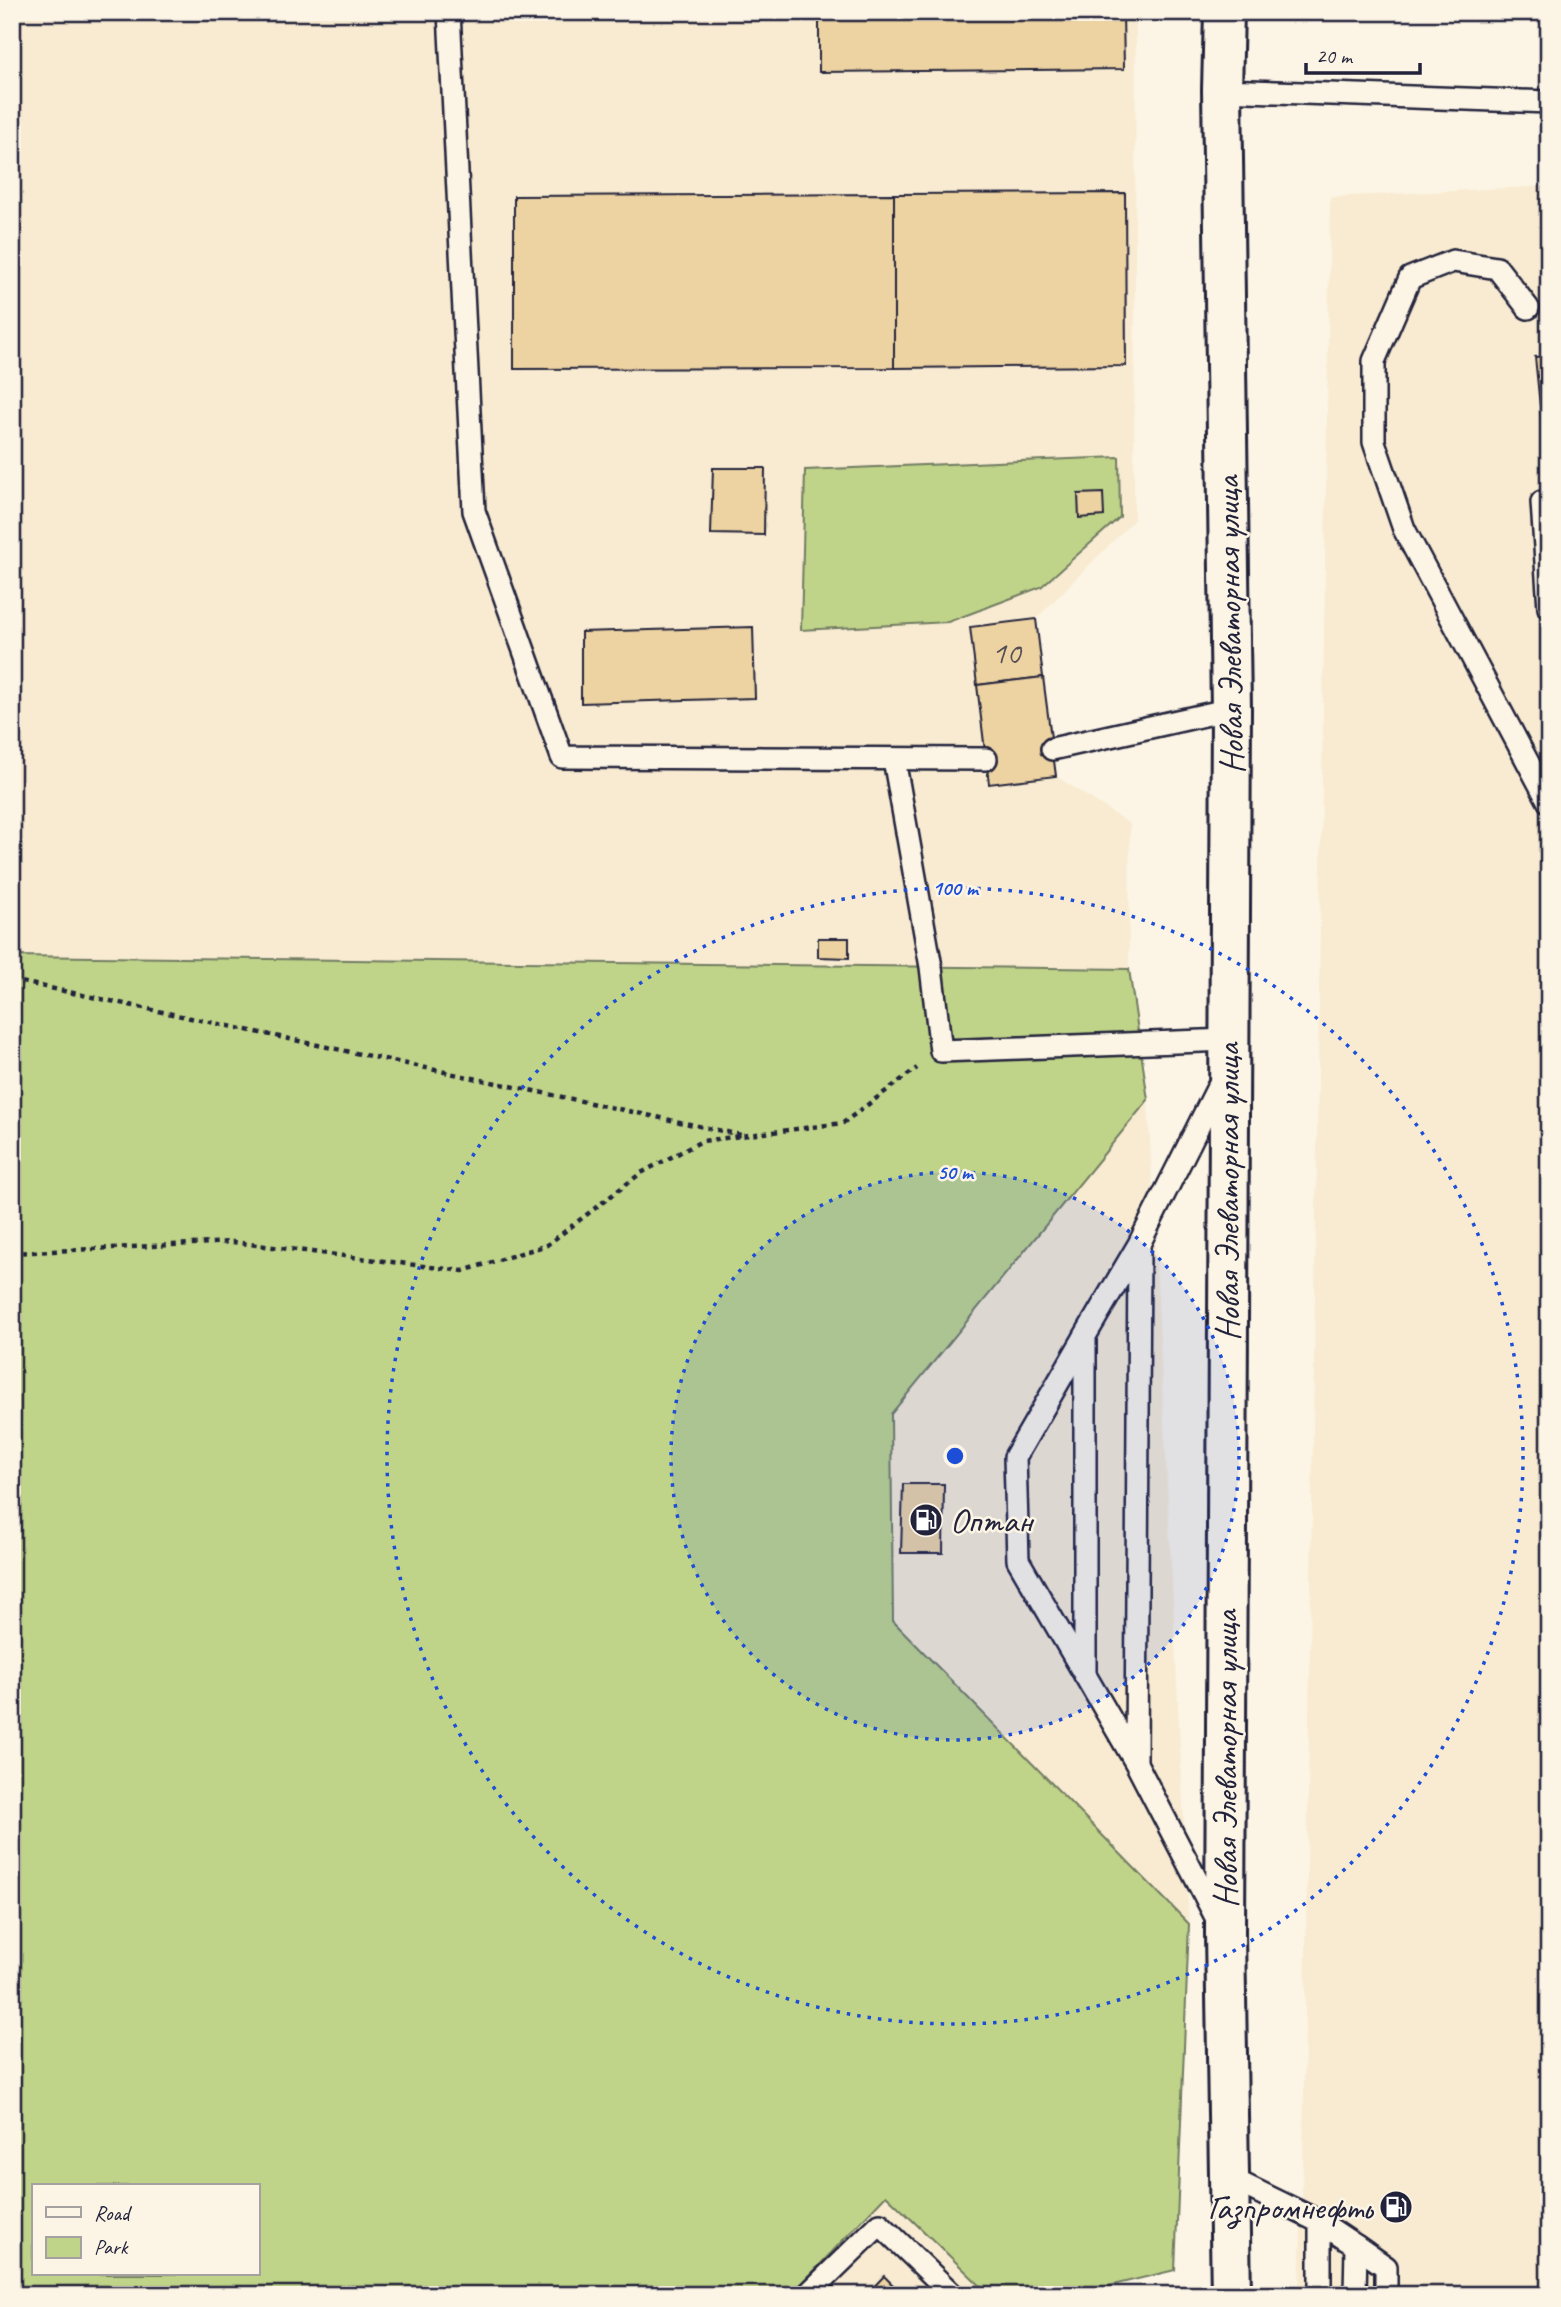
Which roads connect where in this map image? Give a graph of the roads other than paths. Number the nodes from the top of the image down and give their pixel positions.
1 (449, 12) edge
2 (1223, 12) edge
3 (1222, 90) junction
4 (1549, 102) edge
5 (1528, 308) dead end
6 (1542, 502) dead end
7 (1549, 608) edge
8 (1231, 709) junction
9 (1052, 749) dead end
10 (894, 759) junction
11 (986, 759) dead end
12 (1549, 802) edge
13 (1228, 1054) junction
14 (1139, 1244) junction
15 (1085, 1336) junction
16 (1085, 1675) junction
17 (1136, 1763) junction
18 (1225, 1934) junction
19 (1230, 2178) junction
20 (1320, 2222) junction
21 (1356, 2246) junction
22 (949, 2294) edge
23 (807, 2295) edge
24 (1231, 2295) edge
25 (1320, 2295) edge
26 (1355, 2295) edge
27 (1386, 2295) edge

1 - 10 lane
2 - 3 main road, Новая Элеваторная улица
3 - 4 lane
3 - 8 main road, Новая Элеваторная улица
5 - 12 lane
6 - 7 lane
8 - 9 lane
8 - 13 main road, Новая Элеваторная улица
10 - 11 lane
10 - 13 lane
13 - 14 lane
13 - 18 main road, Новая Элеваторная улица
14 - 15 lane
14 - 17 lane
15 - 16 lane
15 - 16 lane
16 - 17 lane
17 - 18 lane
18 - 19 main road, Новая Элеваторная улица
19 - 20 lane
19 - 24 main road, Новая Элеваторная улица
20 - 21 lane
20 - 25 lane
21 - 26 lane
21 - 27 lane
22 - 23 lane

